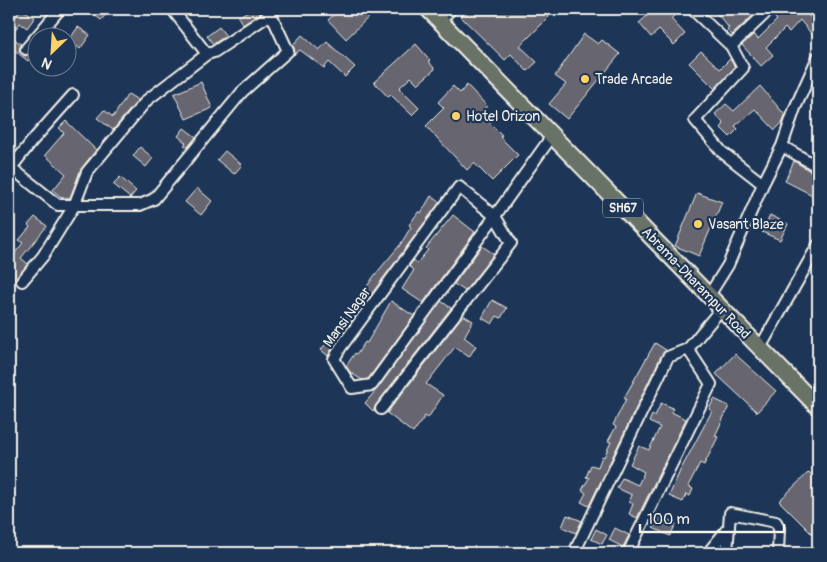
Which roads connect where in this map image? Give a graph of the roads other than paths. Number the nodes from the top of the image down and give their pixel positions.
1 (60, 9) edge
2 (172, 9) edge
3 (428, 9) edge
4 (451, 9) edge
5 (692, 9) edge
6 (770, 9) edge
7 (273, 12) edge
8 (440, 21) junction
9 (731, 46) junction
10 (26, 49) dead end
11 (207, 54) junction
12 (818, 57) edge
13 (74, 95) dead end
14 (552, 136) junction
15 (782, 146) junction
16 (10, 167) edge
17 (818, 167) edge
18 (762, 184) junction
19 (74, 206) junction
20 (495, 216) junction
21 (818, 245) edge
22 (22, 282) dead end
23 (708, 297) junction
24 (721, 310) junction
25 (760, 348) junction
26 (688, 349) junction
27 (818, 407) edge
28 (381, 409) dead end
29 (729, 528) junction
30 (574, 553) edge
31 (628, 553) edge
32 (708, 553) edge
33 (727, 553) edge
34 (778, 553) edge

1 - 10 street
2 - 11 street
3 - 8 main road, Abrama-Dharampur Road / SH67
4 - 8 street
5 - 9 street
6 - 9 street
7 - 11 street
7 - 19 street
8 - 14 main road, Abrama-Dharampur Road / SH67
9 - 18 street
11 - 19 street
12 - 15 street
13 - 16 street
14 - 20 street, Mansi Nagar
14 - 23 main road, Abrama-Dharampur Road / SH67
15 - 17 street
15 - 18 street
16 - 19 street
18 - 23 street
19 - 22 street
20 - 20 street, Mansi Nagar
20 - 28 street, Mansi Nagar
21 - 25 street
23 - 24 main road, Abrama-Dharampur Road / SH67
24 - 25 main road, Abrama-Dharampur Road / SH67
24 - 26 street
25 - 27 main road, Abrama-Dharampur Road / SH67
26 - 30 street
26 - 31 street
29 - 32 street
29 - 33 street
29 - 34 street

